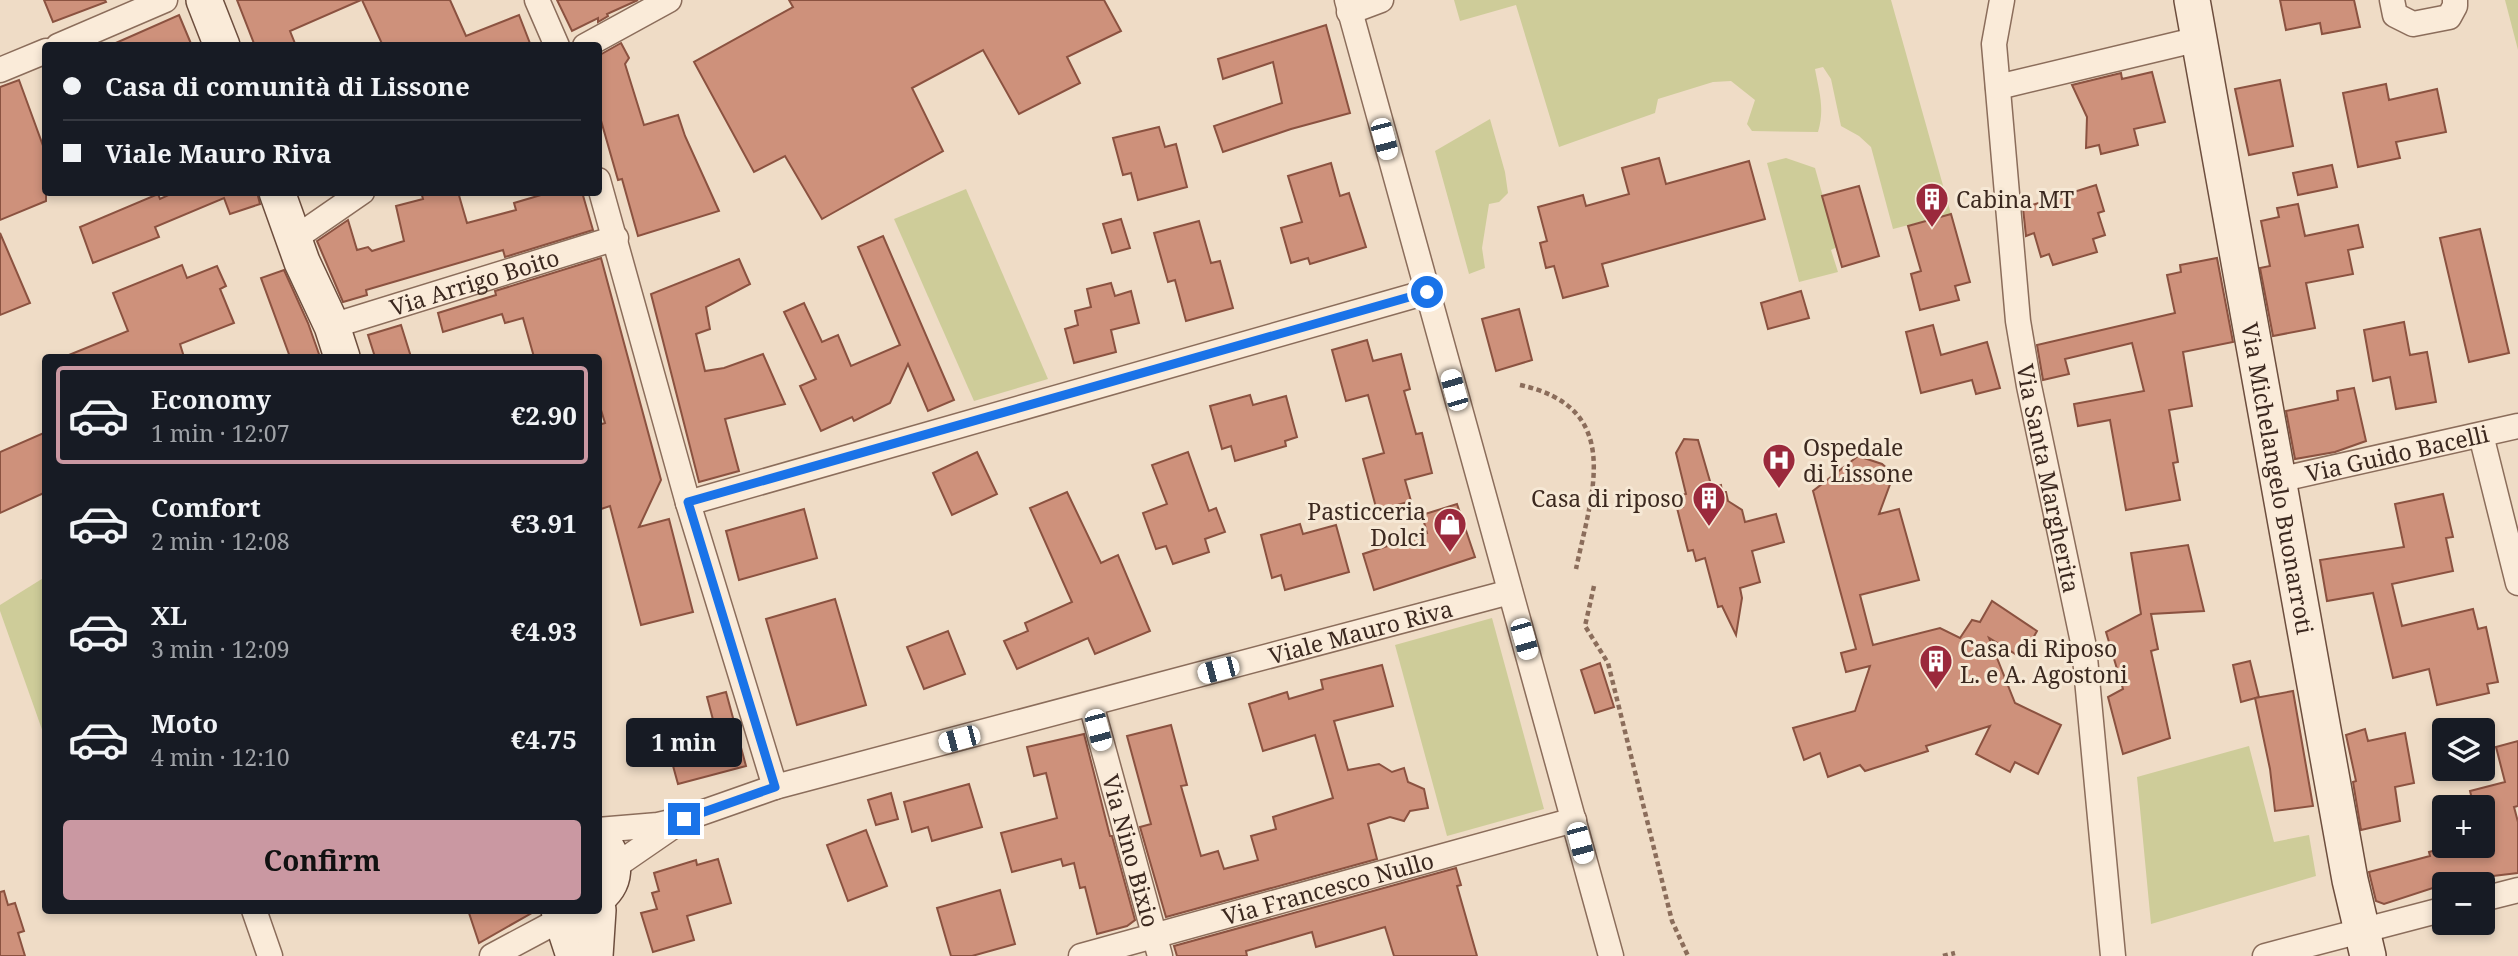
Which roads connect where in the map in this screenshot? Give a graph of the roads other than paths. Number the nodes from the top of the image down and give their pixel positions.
1 (166, 0) edge
2 (204, 0) edge
3 (537, 0) edge
4 (669, 0) edge
5 (1381, 0) edge
6 (2002, 0) edge
7 (2192, 0) edge
8 (2392, 0) edge
9 (2455, 0) edge
10 (1348, 6) edge
11 (2199, 39) junction
12 (67, 42) edge
13 (220, 42) edge
14 (555, 42) edge
15 (592, 42) edge
16 (42, 53) edge
17 (0, 70) edge
18 (1998, 86) junction
19 (602, 193) edge
20 (278, 196) edge
21 (358, 196) edge
22 (616, 238) junction
23 (298, 250) junction
24 (1427, 292) junction
25 (337, 342) edge
26 (2518, 426) edge
27 (2481, 435) junction
28 (2278, 480) junction
29 (688, 502) junction
30 (2518, 583) edge
31 (1510, 592) junction
32 (1091, 704) junction
33 (775, 787) junction
34 (684, 819) junction
35 (1574, 820) junction
36 (602, 830) edge
37 (602, 886) edge
38 (2518, 890) edge
39 (2495, 896) edge
40 (255, 914) edge
41 (561, 914) edge
42 (564, 914) edge
43 (599, 914) edge
44 (2432, 915) edge
45 (2365, 944) edge
46 (1157, 946) edge
47 (270, 956) edge
48 (492, 956) edge
49 (575, 956) edge
50 (595, 956) edge
51 (1081, 956) edge
52 (1611, 956) edge
53 (2113, 956) edge
54 (2265, 956) edge

1 - 12 street
2 - 13 street
3 - 14 street
4 - 15 street
5 - 10 street
6 - 18 street, Via Santa Margherita
7 - 11 street, Via Michelangelo Buonarroti
8 - 9 street
10 - 24 street
11 - 18 street
11 - 28 street, Via Michelangelo Buonarroti
16 - 17 street
18 - 53 street, Via Santa Margherita
19 - 22 street
20 - 23 street
21 - 23 street
22 - 25 street, Via Arrigo Boito
22 - 29 street
23 - 25 street
24 - 29 street
24 - 31 street
26 - 27 street, Via Guido Bacelli
27 - 28 street, Via Guido Bacelli
27 - 30 street
28 - 45 street, Via Michelangelo Buonarroti
29 - 33 street
31 - 32 street, Viale Mauro Riva
31 - 35 street
32 - 33 street, Viale Mauro Riva
32 - 46 street, Via Nino Bixio
33 - 34 street, Viale Mauro Riva
34 - 36 street, Viale Mauro Riva
34 - 37 street, Viale Mauro Riva
35 - 46 street, Via Francesco Nullo
35 - 52 street
38 - 39 street
40 - 47 street
41 - 48 street
42 - 49 street
43 - 50 street
44 - 45 street
45 - 54 street
46 - 51 street, Via Francesco Nullo

